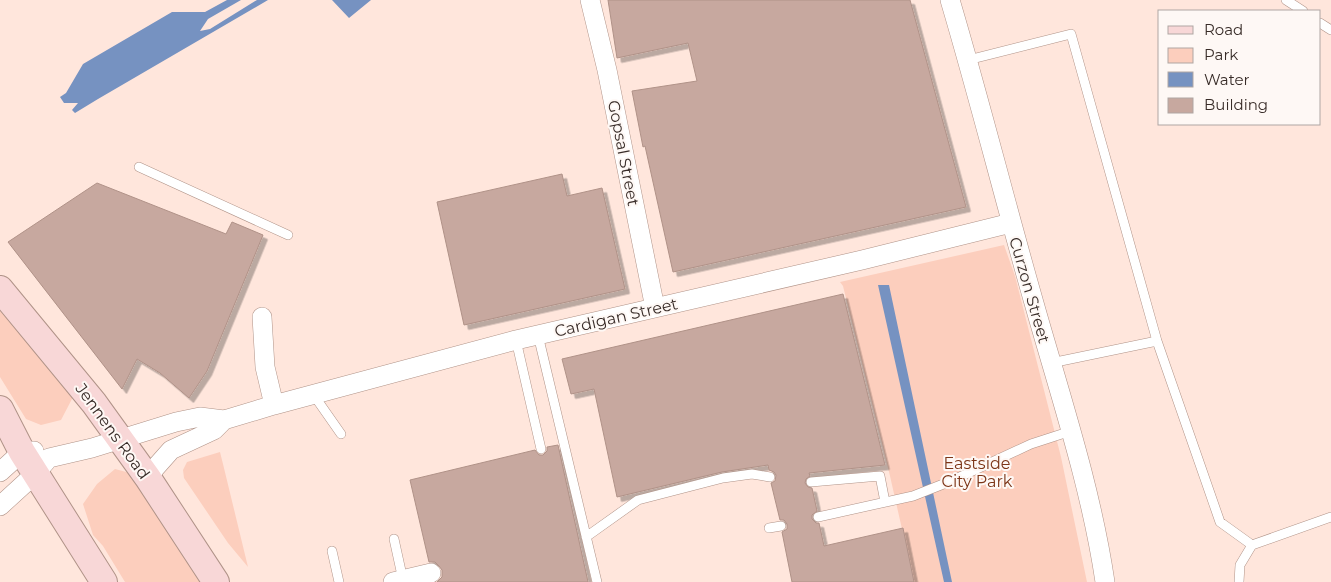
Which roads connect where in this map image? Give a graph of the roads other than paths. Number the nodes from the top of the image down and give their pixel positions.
1 (590, 0) edge
2 (950, 0) edge
3 (1286, 0) edge
4 (1301, 10) edge
5 (968, 60) junction
6 (138, 167) dead end
7 (1011, 223) junction
8 (288, 235) dead end
9 (0, 289) edge
10 (654, 308) junction
11 (262, 317) dead end
12 (538, 335) junction
13 (516, 340) junction
14 (1158, 341) junction
15 (1051, 364) junction
16 (313, 394) junction
17 (274, 405) junction
18 (0, 409) edge
19 (224, 420) junction
20 (1072, 431) junction
21 (340, 434) dead end
22 (111, 441) junction
23 (541, 449) dead end
24 (22, 452) junction
25 (42, 466) junction
26 (142, 469) junction
27 (0, 472) edge
28 (770, 477) dead end
29 (811, 482) dead end
30 (885, 502) junction
31 (0, 506) edge
32 (818, 517) dead end
33 (1331, 517) edge
34 (781, 526) dead end
35 (769, 528) dead end
36 (586, 536) junction
37 (394, 539) dead end
38 (1252, 545) junction
39 (332, 551) dead end
40 (431, 573) dead end
41 (398, 581) edge
42 (104, 582) edge
43 (216, 582) edge
44 (339, 582) edge
45 (597, 582) edge
46 (1105, 582) edge
47 (1240, 582) edge

1 - 10 street, Gopsal Street
2 - 5 street, Curzon Street
3 - 4 lane
5 - 7 street, Curzon Street
5 - 14 lane
6 - 8 lane
7 - 10 street, Cardigan Street
7 - 15 street, Curzon Street
9 - 22 main road, Jennens Road
10 - 12 street, Cardigan Street
11 - 17 street
12 - 13 street, Cardigan Street
12 - 36 lane
13 - 16 street, Cardigan Street
13 - 23 lane
14 - 15 lane
14 - 38 lane
15 - 20 street, Curzon Street
16 - 17 street, Cardigan Street
16 - 21 lane
17 - 19 street, Cardigan Street
18 - 24 main road
19 - 22 street, Cardigan Street
19 - 26 street, Cardigan Street
20 - 30 lane
20 - 46 street, Curzon Street
22 - 25 street, Cardigan Street
22 - 26 main road, Jennens Road
24 - 25 main road
24 - 27 street
25 - 31 street
25 - 42 main road
26 - 43 main road, Jennens Road
28 - 36 lane
29 - 30 lane
30 - 32 lane
33 - 38 lane
34 - 35 lane
36 - 45 lane
37 - 41 lane
38 - 47 lane
39 - 44 lane
40 - 41 street

